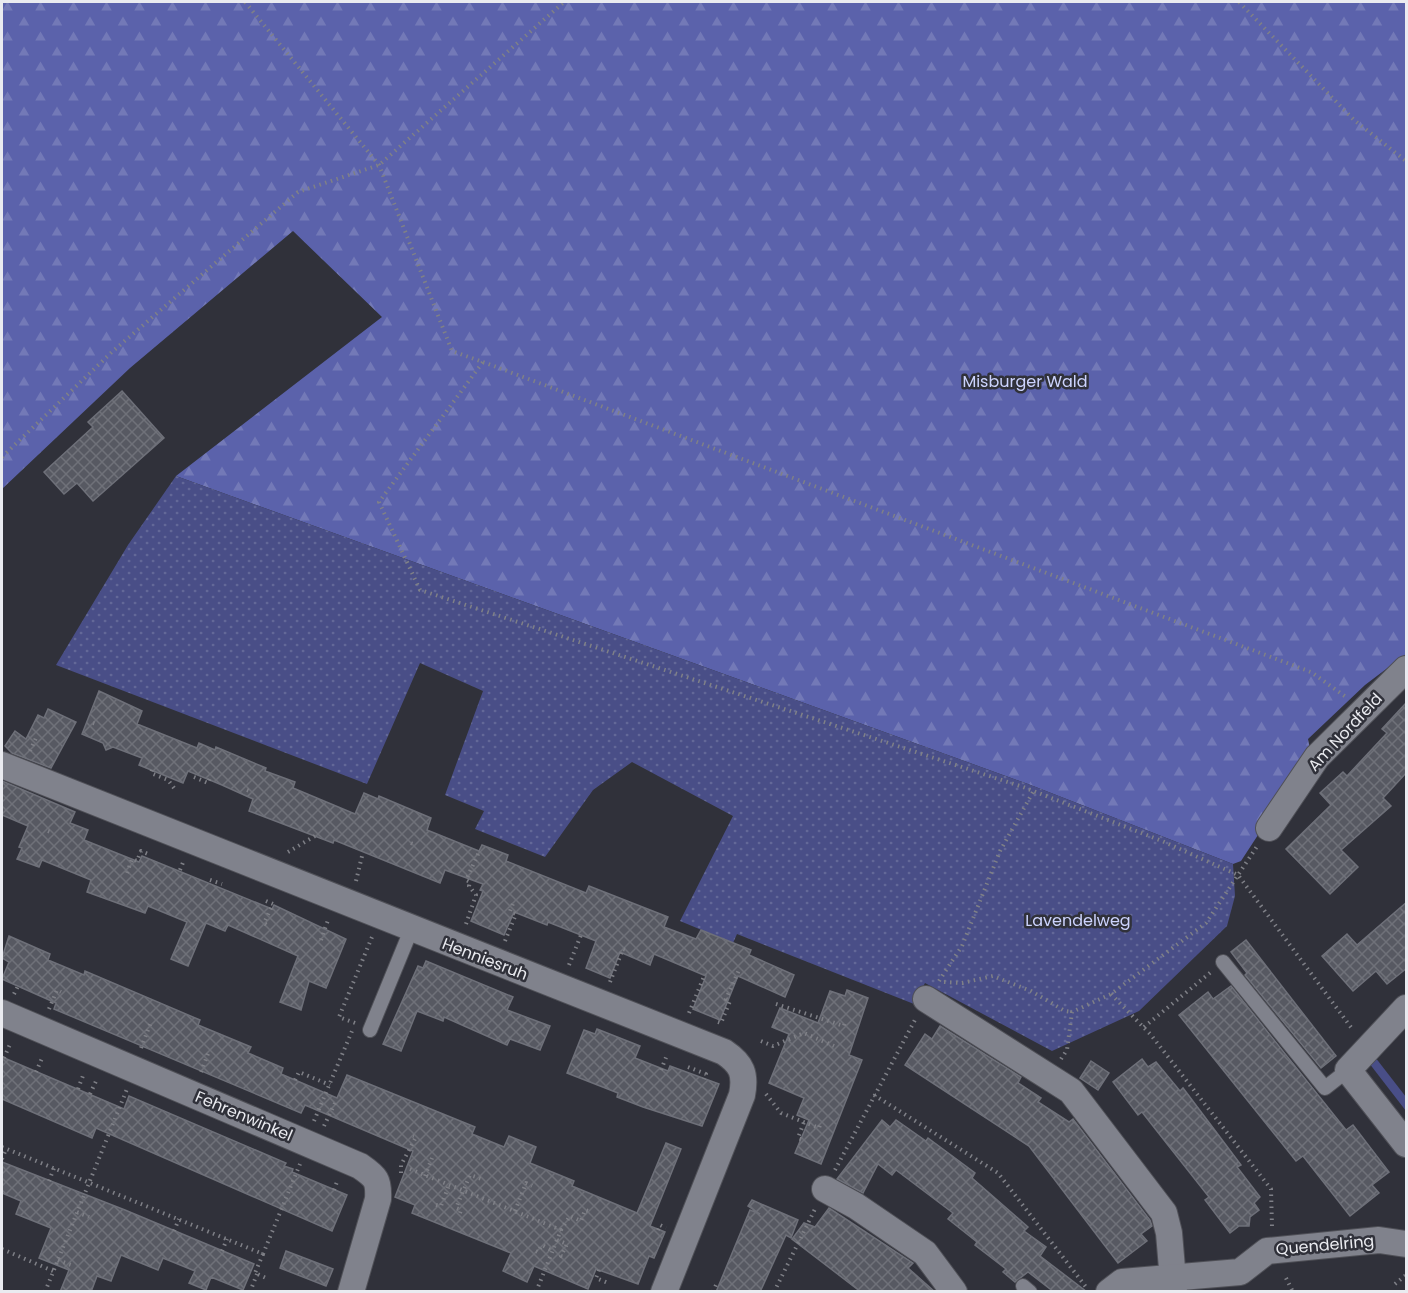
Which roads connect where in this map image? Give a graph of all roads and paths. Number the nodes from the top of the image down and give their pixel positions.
1 (245, 2) edge
2 (564, 2) edge
3 (1239, 2) edge
4 (1407, 161) edge
5 (379, 165) junction
6 (483, 362) junction
7 (2, 457) edge
8 (1407, 669) edge
9 (1364, 710) junction
10 (2, 765) edge
11 (152, 770) dead end
12 (194, 777) dead end
13 (210, 778) dead end
14 (174, 788) dead end
15 (1033, 792) junction
16 (1269, 828) joint
17 (315, 836) dead end
18 (480, 850) dead end
19 (285, 851) dead end
20 (363, 852) dead end
21 (148, 854) dead end
22 (127, 873) dead end
23 (1238, 875) junction
24 (210, 880) dead end
25 (222, 884) dead end
26 (353, 892) dead end
27 (266, 901) dead end
28 (514, 901) dead end
29 (332, 911) dead end
30 (381, 917) junction
31 (267, 925) dead end
32 (465, 927) dead end
33 (411, 930) junction
34 (581, 935) dead end
35 (321, 940) dead end
36 (504, 942) dead end
37 (629, 951) dead end
38 (1223, 962) joint
39 (739, 970) dead end
40 (705, 974) dead end
41 (565, 976) dead end
42 (932, 990) junction
43 (61, 992) dead end
44 (606, 992) dead end
45 (1111, 994) junction
46 (776, 1004) dead end
47 (691, 1008) dead end
48 (1407, 1008) edge
49 (1072, 1012) junction
50 (47, 1014) dead end
51 (151, 1022) dead end
52 (718, 1022) dead end
53 (845, 1022) dead end
54 (8, 1023) edge
55 (355, 1024) junction
56 (1144, 1027) junction
57 (370, 1030) joint
58 (761, 1041) dead end
59 (834, 1046) dead end
60 (670, 1048) dead end
61 (45, 1050) dead end
62 (1067, 1050) dead end
63 (1368, 1050) junction
64 (209, 1051) dead end
65 (139, 1054) dead end
66 (4, 1058) dead end
67 (688, 1067) dead end
68 (87, 1068) dead end
69 (101, 1069) dead end
70 (661, 1070) dead end
71 (1348, 1070) junction
72 (36, 1072) dead end
73 (704, 1079) dead end
74 (295, 1080) dead end
75 (130, 1081) dead end
76 (197, 1083) dead end
77 (330, 1085) junction
78 (762, 1085) dead end
79 (78, 1089) dead end
80 (90, 1095) dead end
81 (874, 1095) junction
82 (335, 1103) dead end
83 (804, 1122) junction
84 (820, 1125) dead end
85 (312, 1127) dead end
86 (322, 1132) dead end
87 (414, 1136) dead end
88 (801, 1139) dead end
89 (1407, 1144) edge
90 (4, 1148) edge
91 (304, 1155) dead end
92 (432, 1158) dead end
93 (2, 1159) edge
94 (54, 1168) junction
95 (410, 1169) dead end
96 (401, 1173) dead end
97 (425, 1176) junction
98 (484, 1180) dead end
99 (49, 1181) dead end
100 (89, 1183) junction
101 (450, 1185) junction
102 (532, 1185) dead end
103 (825, 1189) junction
104 (463, 1191) junction
105 (436, 1205) dead end
106 (515, 1211) junction
107 (588, 1211) dead end
108 (77, 1212) junction
109 (460, 1213) dead end
110 (90, 1217) dead end
111 (179, 1219) junction
112 (561, 1230) junction
113 (174, 1231) dead end
114 (227, 1239) junction
115 (557, 1240) junction
116 (1407, 1244) edge
117 (2, 1250) edge
118 (222, 1251) dead end
119 (536, 1251) dead end
120 (553, 1251) junction
121 (1272, 1251) junction
122 (263, 1254) junction
123 (564, 1257) dead end
124 (57, 1260) junction
125 (70, 1265) dead end
126 (599, 1270) dead end
127 (53, 1271) junction
128 (257, 1274) junction
129 (1407, 1275) edge
130 (266, 1278) dead end
131 (1286, 1278) dead end
132 (1395, 1284) dead end
133 (607, 1285) dead end
134 (1173, 1285) edge
135 (718, 1286) dead end
136 (45, 1292) edge
137 (250, 1292) edge
138 (351, 1292) edge
139 (536, 1292) edge
140 (664, 1292) edge
141 (713, 1292) edge
142 (774, 1292) edge
143 (954, 1292) edge
144 (1089, 1292) edge
145 (1109, 1292) edge
146 (1293, 1292) edge

1 - 5 path
2 - 5 path
3 - 4 path
5 - 6 path
5 - 7 path
6 - 9 path
6 - 15 path
8 - 9 street, Am Nordfeld
9 - 16 street, Am Nordfeld
10 - 30 street, Henniesruh
11 - 14 path
12 - 13 path
15 - 23 path
15 - 42 path
16 - 23 path
17 - 19 path
18 - 32 path
20 - 26 path
21 - 22 path
23 - 45 path
23 - 63 path
24 - 25 path
27 - 31 path
28 - 36 path
29 - 35 path
30 - 33 street, Henniesruh
30 - 55 path
33 - 57 lane
33 - 140 street, Henniesruh
34 - 41 path
37 - 44 path
38 - 56 path
38 - 71 lane
39 - 52 path
40 - 47 path
42 - 49 path
42 - 81 path
42 - 134 street
43 - 50 path
45 - 49 path
45 - 56 path
46 - 53 path
48 - 63 street
49 - 62 path
51 - 65 path
54 - 66 path
54 - 138 street, Fehrenwinkel
55 - 57 path
55 - 77 path
56 - 121 path
58 - 59 path
60 - 70 path
61 - 72 path
63 - 71 street
64 - 76 path
67 - 73 path
68 - 79 path
69 - 80 path
71 - 89 street
74 - 77 path
75 - 100 path
77 - 85 path
78 - 83 path
81 - 103 path
81 - 144 path
82 - 86 path
83 - 84 path
83 - 88 path
87 - 96 path
90 - 93 path
90 - 94 path
91 - 122 path
92 - 97 path
94 - 99 path
94 - 100 path
95 - 97 path
97 - 101 path
98 - 104 path
100 - 108 path
100 - 111 path
101 - 104 path
101 - 105 path
102 - 106 path
103 - 142 path
103 - 143 street
104 - 106 path
104 - 109 path
106 - 112 path
107 - 112 path
108 - 110 path
108 - 124 path
111 - 113 path
111 - 114 path
112 - 115 path
114 - 118 path
114 - 122 path
115 - 120 path
115 - 123 path
116 - 121 street, Quendelring
117 - 127 path
119 - 120 path
120 - 139 path
121 - 134 street, Quendelring
122 - 128 path
124 - 125 path
124 - 127 path
126 - 133 path
127 - 136 path
128 - 130 path
128 - 137 path
129 - 132 path
131 - 146 path
134 - 145 street, Quendelring
135 - 141 path

